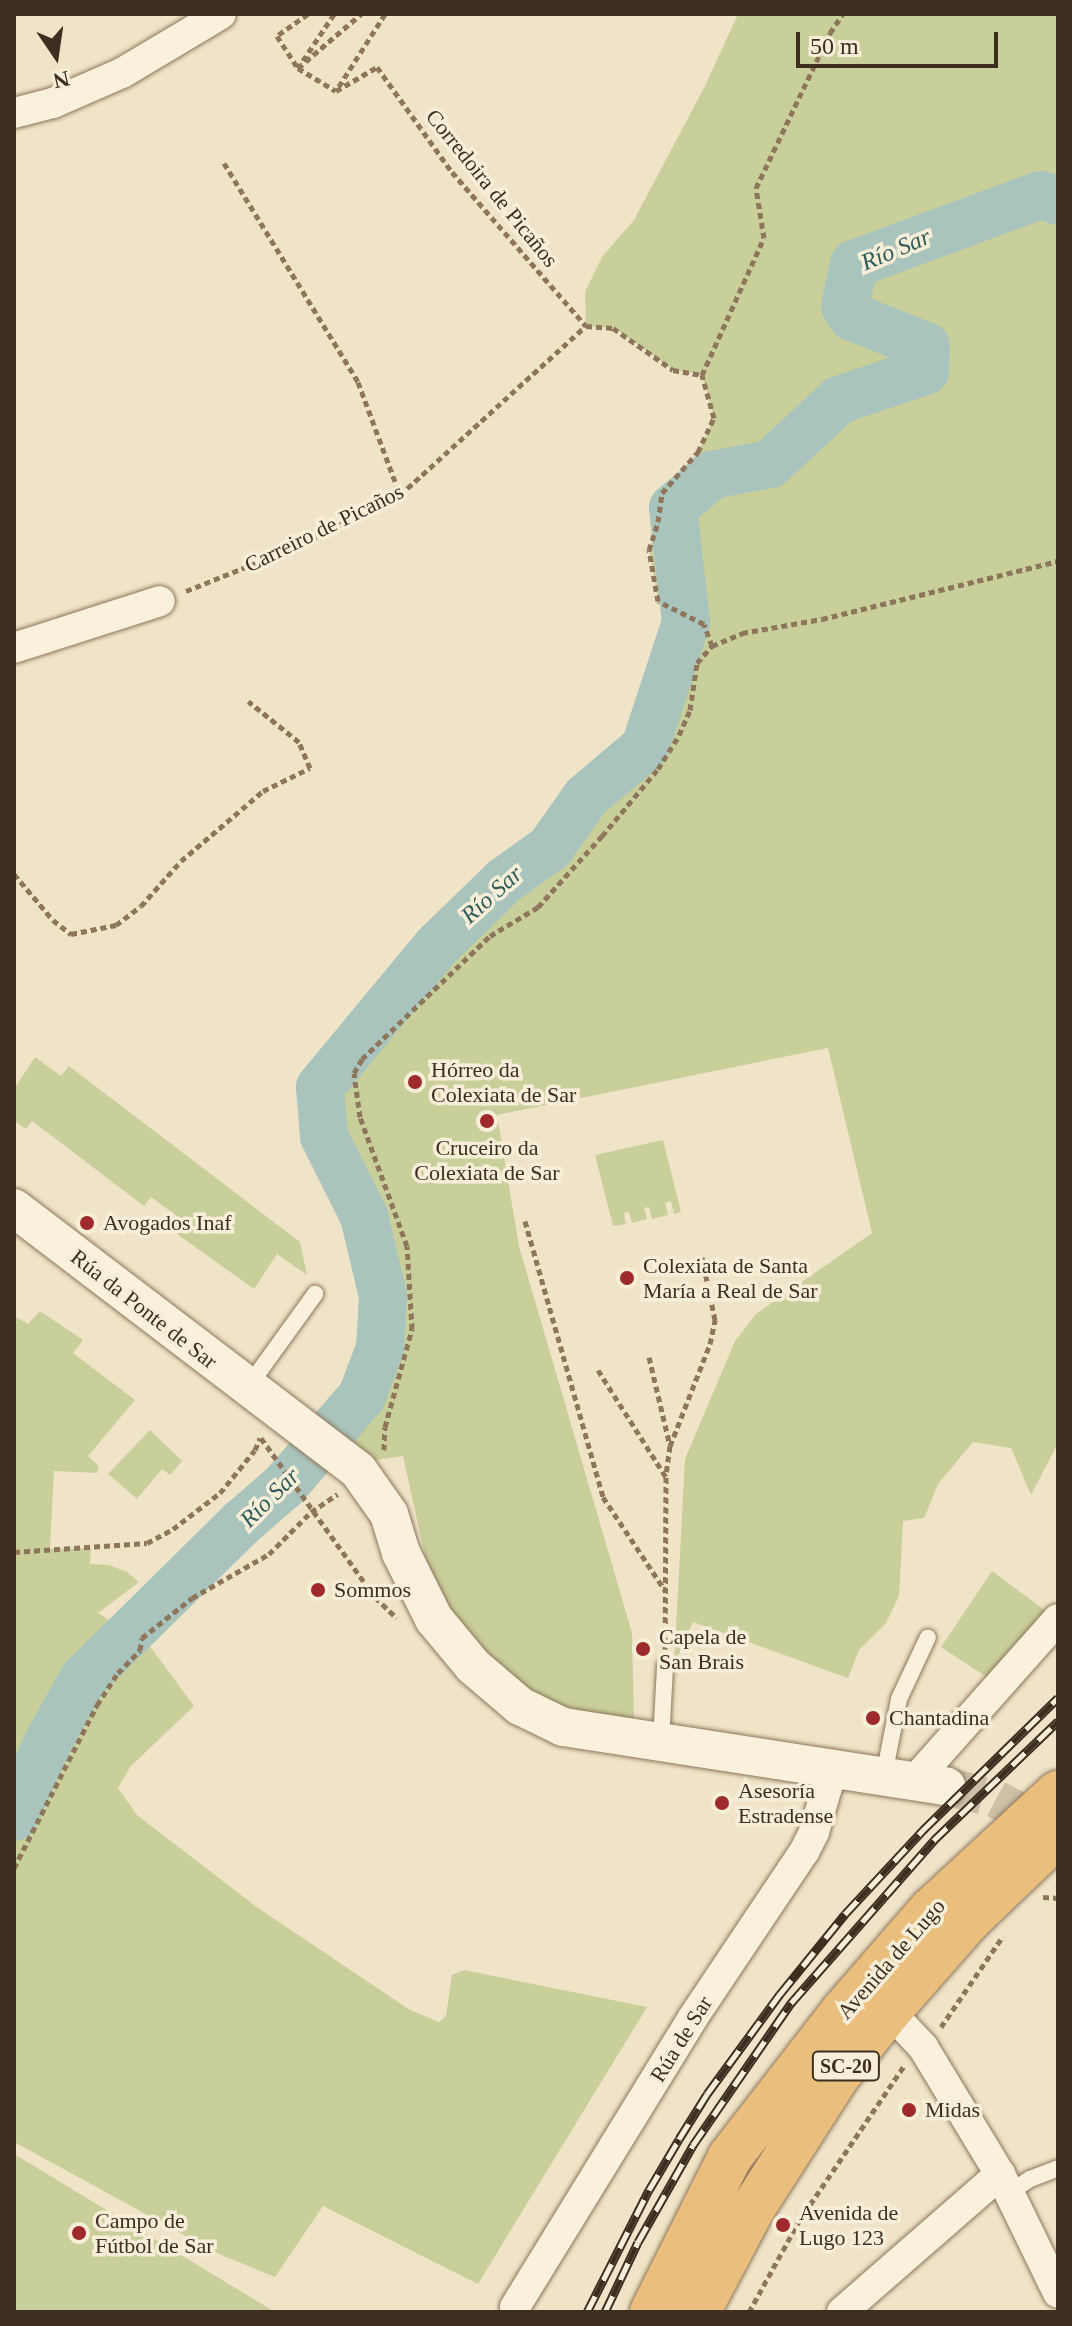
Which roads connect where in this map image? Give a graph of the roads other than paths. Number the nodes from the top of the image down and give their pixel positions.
1 (221, 14) edge
2 (14, 113) edge
3 (160, 601) road end
4 (14, 648) edge
5 (14, 1208) edge
6 (315, 1294) dead end
7 (262, 1418) junction
8 (1058, 1619) edge
9 (928, 1637) dead end
10 (665, 1666) road end
11 (661, 1741) junction
12 (1058, 1761) edge
13 (833, 1767) junction
14 (915, 1781) junction
15 (1058, 1793) edge
16 (1052, 1844) edge
17 (889, 2011) junction
18 (730, 2157) junction
19 (1058, 2168) edge
20 (1004, 2183) junction
21 (1058, 2293) edge
22 (515, 2307) dead end
23 (652, 2312) edge
24 (698, 2312) edge
25 (842, 2312) edge

1 - 2 street
3 - 4 street
5 - 7 street, Rúa da Ponte de Sar
6 - 7 lane
7 - 11 street, Rúa da Ponte de Sar
8 - 14 street
9 - 14 lane
10 - 11 lane
11 - 13 street
12 - 18 highway
13 - 14 street
13 - 22 street, Rúa de Sar
15 - 18 highway, Avenida de Lugo / SC-20
16 - 17 highway, Avenida de Lugo / SC-20
17 - 20 street
17 - 24 highway, Avenida de Lugo / SC-20
18 - 23 highway, Avenida de Lugo / SC-20
19 - 20 lane
20 - 21 street
20 - 25 street

